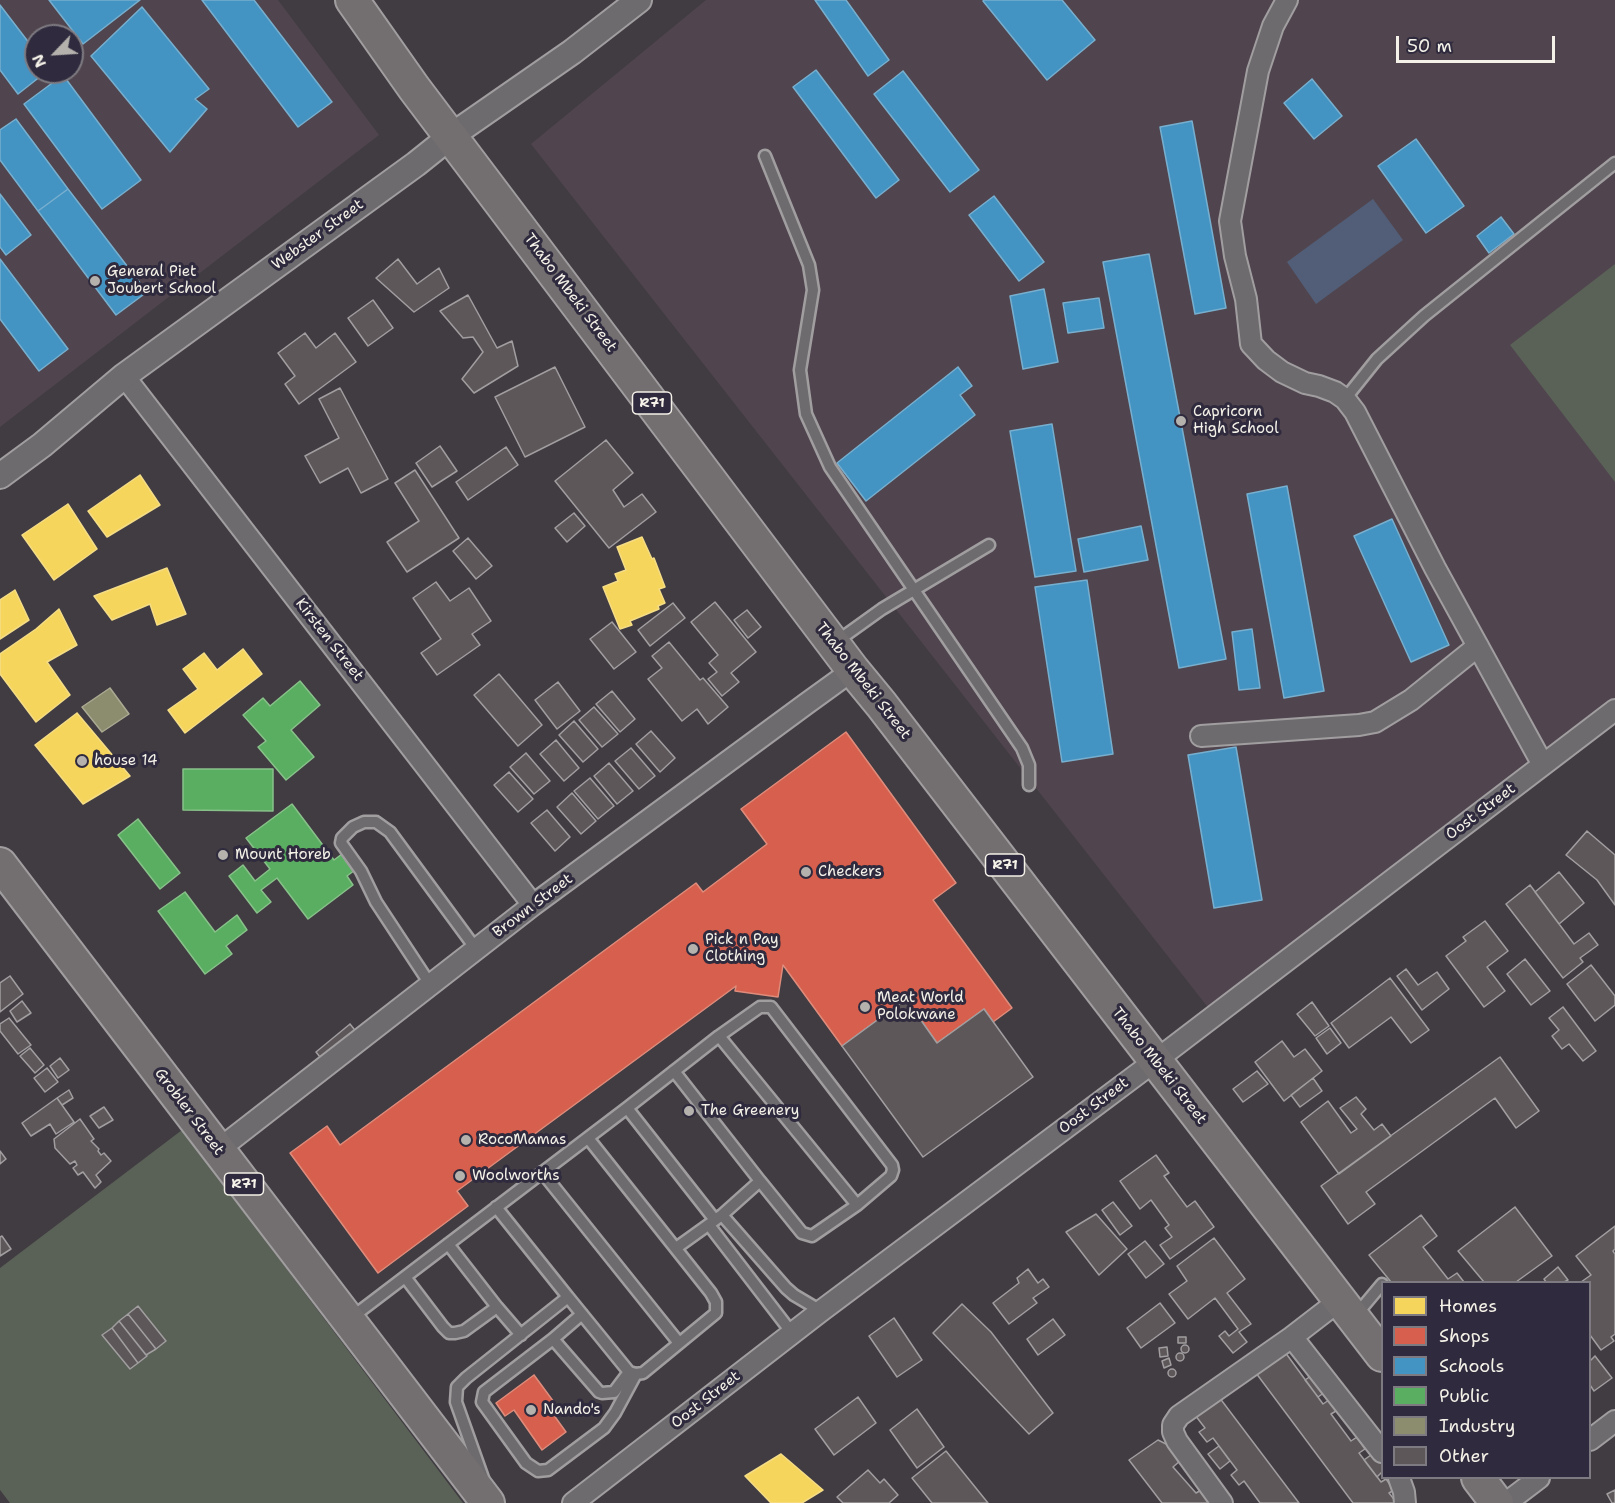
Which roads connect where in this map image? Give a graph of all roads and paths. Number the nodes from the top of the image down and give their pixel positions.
1 (352, 0) edge
2 (639, 0) edge
3 (1287, 0) edge
4 (451, 136) junction
5 (765, 156) dead end
6 (1615, 163) edge
7 (124, 376) junction
8 (1346, 399) junction
9 (0, 476) edge
10 (990, 545) dead end
11 (915, 590) junction
12 (834, 644) junction
13 (1478, 646) junction
14 (854, 670) junction
15 (1615, 710) edge
16 (1201, 736) dead end
17 (1543, 765) junction
18 (1029, 785) dead end
19 (0, 864) edge
20 (533, 905) junction
21 (476, 949) junction
22 (430, 984) junction
23 (719, 1036) junction
24 (1155, 1060) junction
25 (674, 1071) junction
26 (627, 1108) junction
27 (588, 1138) junction
28 (218, 1150) junction
29 (542, 1172) junction
30 (760, 1181) junction
31 (857, 1205) junction
32 (496, 1207) junction
33 (715, 1220) junction
34 (448, 1244) junction
35 (676, 1248) junction
36 (405, 1277) junction
37 (1381, 1285) edge
38 (568, 1297) junction
39 (497, 1307) junction
40 (1347, 1309) junction
41 (821, 1311) junction
42 (582, 1314) junction
43 (348, 1320) junction
44 (792, 1333) junction
45 (521, 1335) junction
46 (1292, 1337) junction
47 (553, 1339) junction
48 (679, 1343) junction
49 (1381, 1352) edge
50 (633, 1373) junction
51 (1615, 1421) edge
52 (1591, 1439) edge
53 (1381, 1449) edge
54 (1399, 1479) edge
55 (1479, 1479) edge
56 (1538, 1479) edge
57 (488, 1503) edge
58 (492, 1503) edge
59 (573, 1503) edge
60 (1222, 1503) edge
61 (1405, 1503) edge
62 (1497, 1503) edge
63 (1506, 1503) edge

1 - 4 main road, Thabo Mbeki Street / R71
2 - 4 street, Webster Street
3 - 8 street
4 - 7 street, Webster Street
4 - 12 main road, Thabo Mbeki Street / R71
5 - 11 lane
6 - 8 lane
7 - 9 street, Webster Street
7 - 20 street, Kirsten Street
8 - 13 street
10 - 11 lane
11 - 12 lane
11 - 18 lane
12 - 14 main road, Thabo Mbeki Street / R71
13 - 16 street
13 - 17 street
14 - 20 street, Brown Street
14 - 24 main road, Thabo Mbeki Street / R71
15 - 17 street, Oost Street
17 - 24 street, Oost Street
19 - 28 main road, Grobler Street / R71
20 - 21 street, Brown Street
21 - 22 street, Brown Street
21 - 22 lane
22 - 28 street, Brown Street
23 - 25 lane
23 - 31 lane
23 - 31 lane
24 - 40 main road, Thabo Mbeki Street / R71
24 - 41 street, Oost Street
25 - 26 lane
25 - 30 lane
26 - 27 lane
26 - 33 lane
27 - 29 lane
27 - 35 lane
28 - 43 main road, Grobler Street / R71
29 - 32 lane
29 - 48 lane
30 - 31 lane
30 - 33 lane
32 - 34 lane
32 - 38 lane
33 - 35 lane
33 - 41 lane
33 - 44 lane
34 - 36 lane
34 - 39 lane
35 - 48 lane
36 - 39 lane
36 - 43 lane
37 - 40 lane
38 - 42 lane
38 - 45 lane
39 - 45 lane
40 - 46 street
40 - 49 main road, Thabo Mbeki Street / R71
41 - 44 street, Oost Street
42 - 47 lane
42 - 50 lane
43 - 57 main road, Grobler Street / R71
44 - 59 street, Oost Street
45 - 58 lane
46 - 53 street
46 - 60 street
47 - 50 lane
47 - 50 lane
48 - 50 lane
51 - 52 street
54 - 61 street
55 - 62 main road
56 - 63 street

